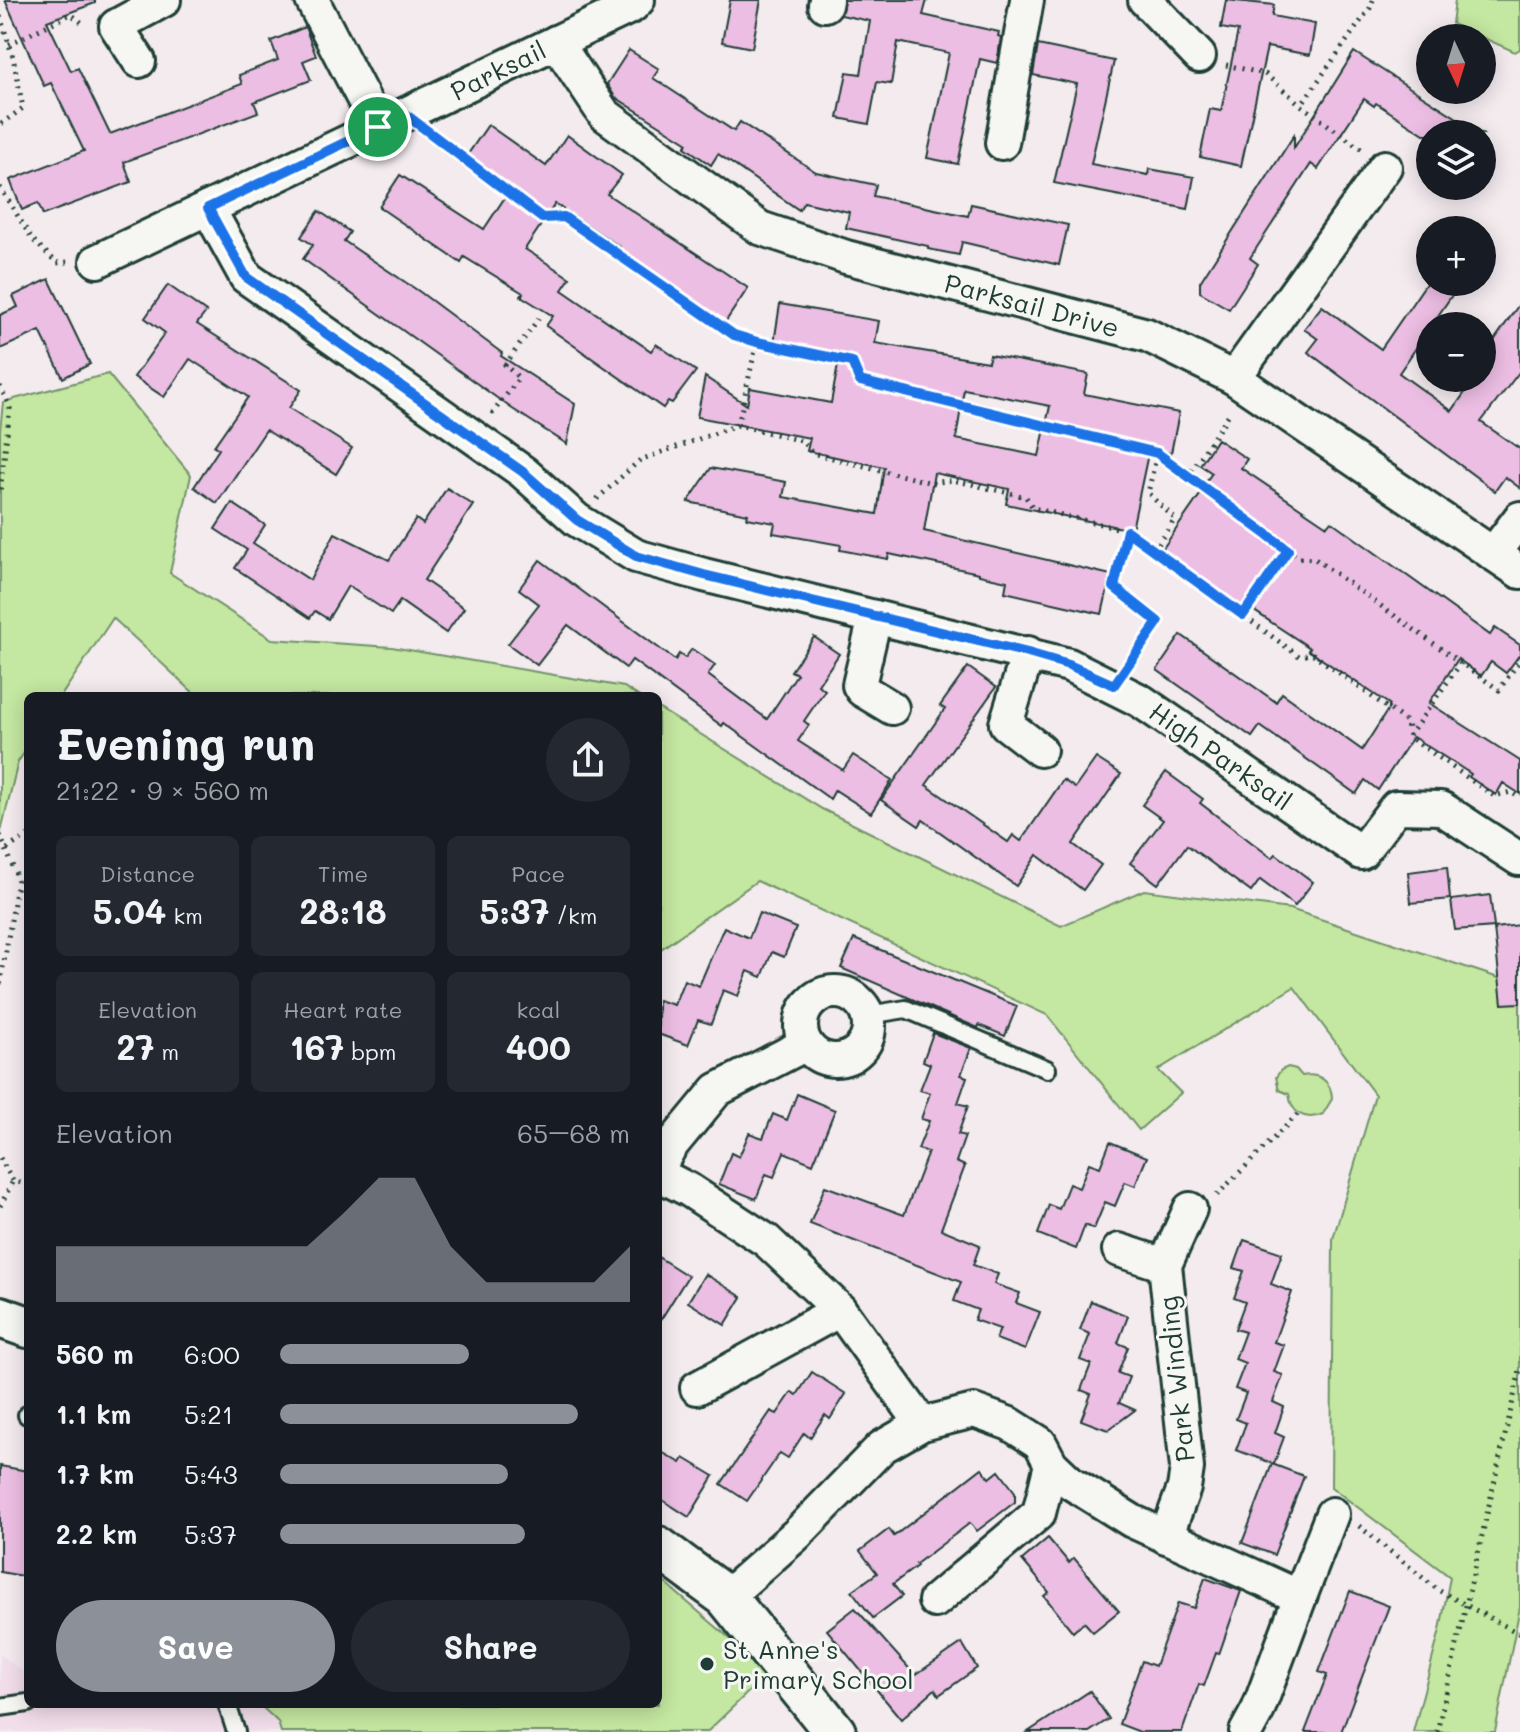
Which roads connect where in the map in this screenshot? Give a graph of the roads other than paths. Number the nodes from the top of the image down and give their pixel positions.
1 (164, 0) edge
2 (312, 0) edge
3 (638, 0) edge
4 (1027, 0) edge
5 (1145, 0) edge
6 (556, 42) junction
7 (1199, 56) road end
8 (139, 61) dead end
9 (392, 121) junction
10 (1002, 143) dead end
11 (1385, 167) road end
12 (208, 208) junction
13 (97, 261) road end
14 (1234, 378) junction
15 (1520, 518) edge
16 (1493, 554) junction
17 (1520, 572) edge
18 (875, 617) junction
19 (1028, 653) junction
20 (892, 708) dead end
21 (1040, 750) dead end
22 (1519, 859) edge
23 (868, 1015) junction
24 (806, 1044) junction
25 (1047, 1069) dead end
26 (662, 1164) edge
27 (662, 1174) edge
28 (1190, 1209) road end
29 (1119, 1250) dead end
30 (1165, 1265) junction
31 (840, 1310) junction
32 (0, 1317) edge
33 (24, 1326) edge
34 (697, 1388) dead end
35 (922, 1424) junction
36 (1051, 1464) junction
37 (1332, 1514) road end
38 (1166, 1537) junction
39 (662, 1550) edge
40 (726, 1597) junction
41 (1300, 1597) junction
42 (935, 1601) dead end
43 (24, 1704) edge
44 (0, 1707) edge
45 (228, 1708) edge
46 (236, 1732) edge
47 (835, 1732) edge
48 (1246, 1732) edge

1 - 8 street
2 - 9 street
3 - 6 street, Parksail
4 - 10 street
5 - 7 street
6 - 9 street, Parksail
6 - 14 street, Parksail Drive
9 - 12 street, Parksail
11 - 14 street
12 - 13 street, Parksail
12 - 18 street, High Parksail
14 - 16 street, Parksail Drive
15 - 16 street
16 - 17 street, Parksail Drive
18 - 19 street, High Parksail
18 - 20 street
19 - 21 street
19 - 22 street, High Parksail
23 - 24 street
23 - 24 street
23 - 25 lane
24 - 26 street
27 - 31 street
28 - 30 street, Park Winding
29 - 30 street, Park Winding
30 - 38 street, Park Winding
31 - 34 street
31 - 35 street
32 - 33 street
35 - 36 street
35 - 40 street
36 - 38 street
36 - 42 street
37 - 41 street
38 - 41 street
39 - 40 street
40 - 47 street
41 - 48 street
43 - 44 lane
45 - 46 lane

